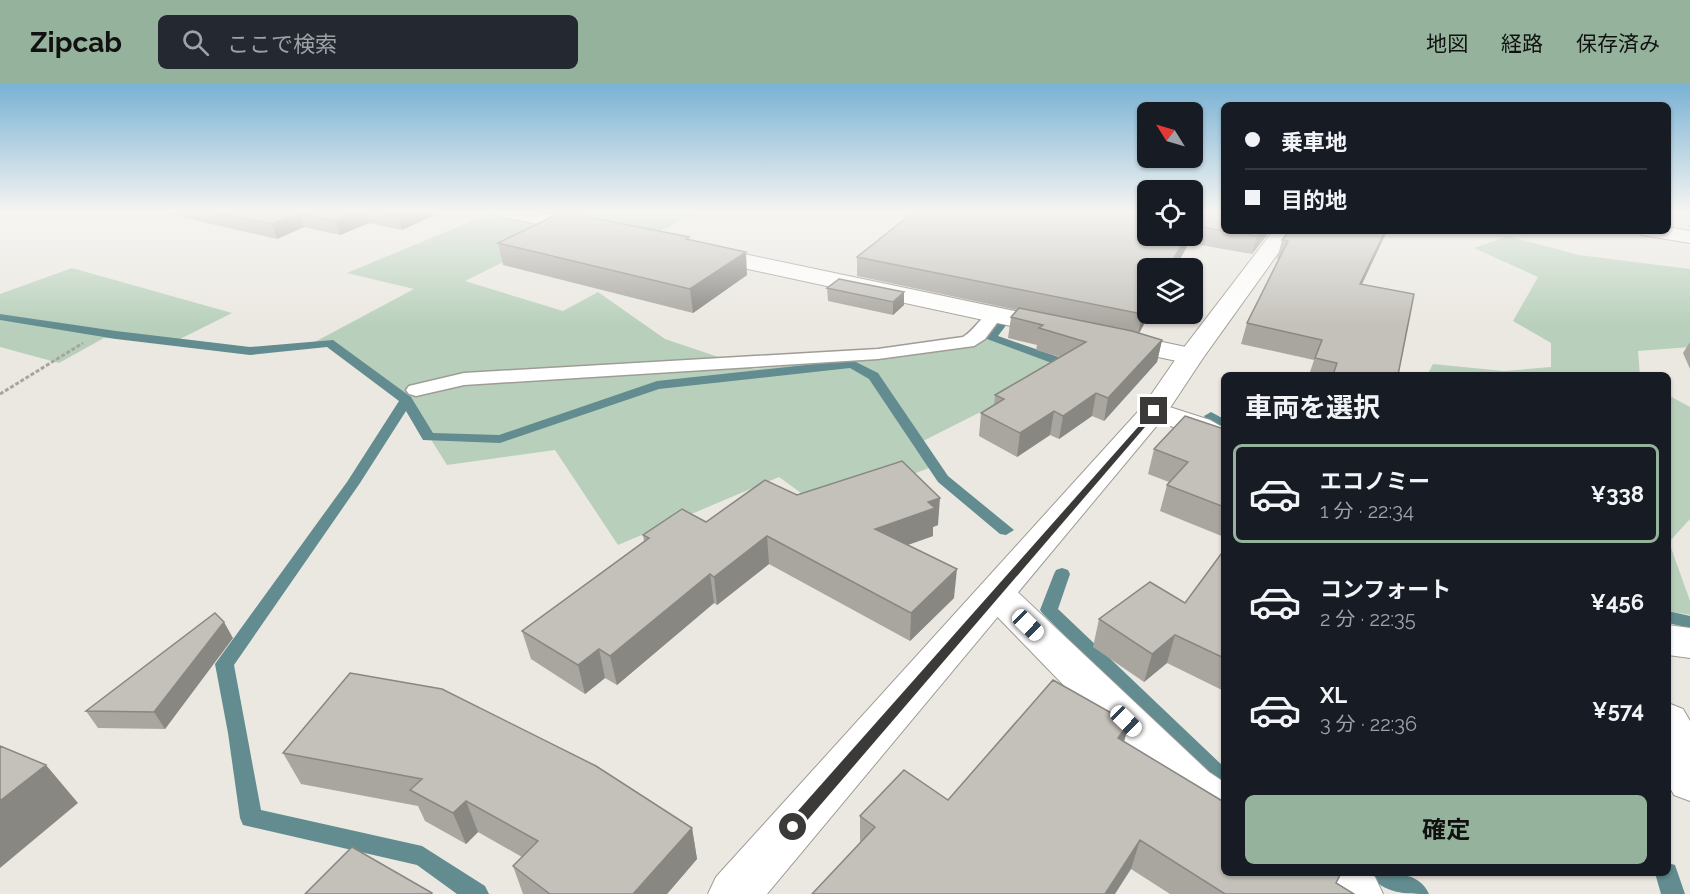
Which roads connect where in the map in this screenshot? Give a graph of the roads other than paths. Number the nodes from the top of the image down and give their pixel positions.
1 (688, 249) edge
2 (1271, 249) edge
3 (995, 315) junction
4 (1076, 332) edge
5 (1099, 337) edge
6 (1191, 356) junction
7 (416, 390) dead end
8 (1154, 411) junction
9 (1221, 439) edge
10 (996, 593) junction
11 (1671, 640) edge
12 (1690, 643) edge
13 (1671, 729) edge
14 (1690, 781) edge
15 (1221, 805) edge
16 (1329, 876) edge
17 (734, 894) edge
18 (1356, 894) edge

1 - 3 street
2 - 6 street
3 - 4 street
3 - 7 lane
5 - 6 street
6 - 8 street
8 - 9 street
8 - 10 street
10 - 15 street
10 - 17 street
11 - 12 street
13 - 14 street
16 - 18 street

